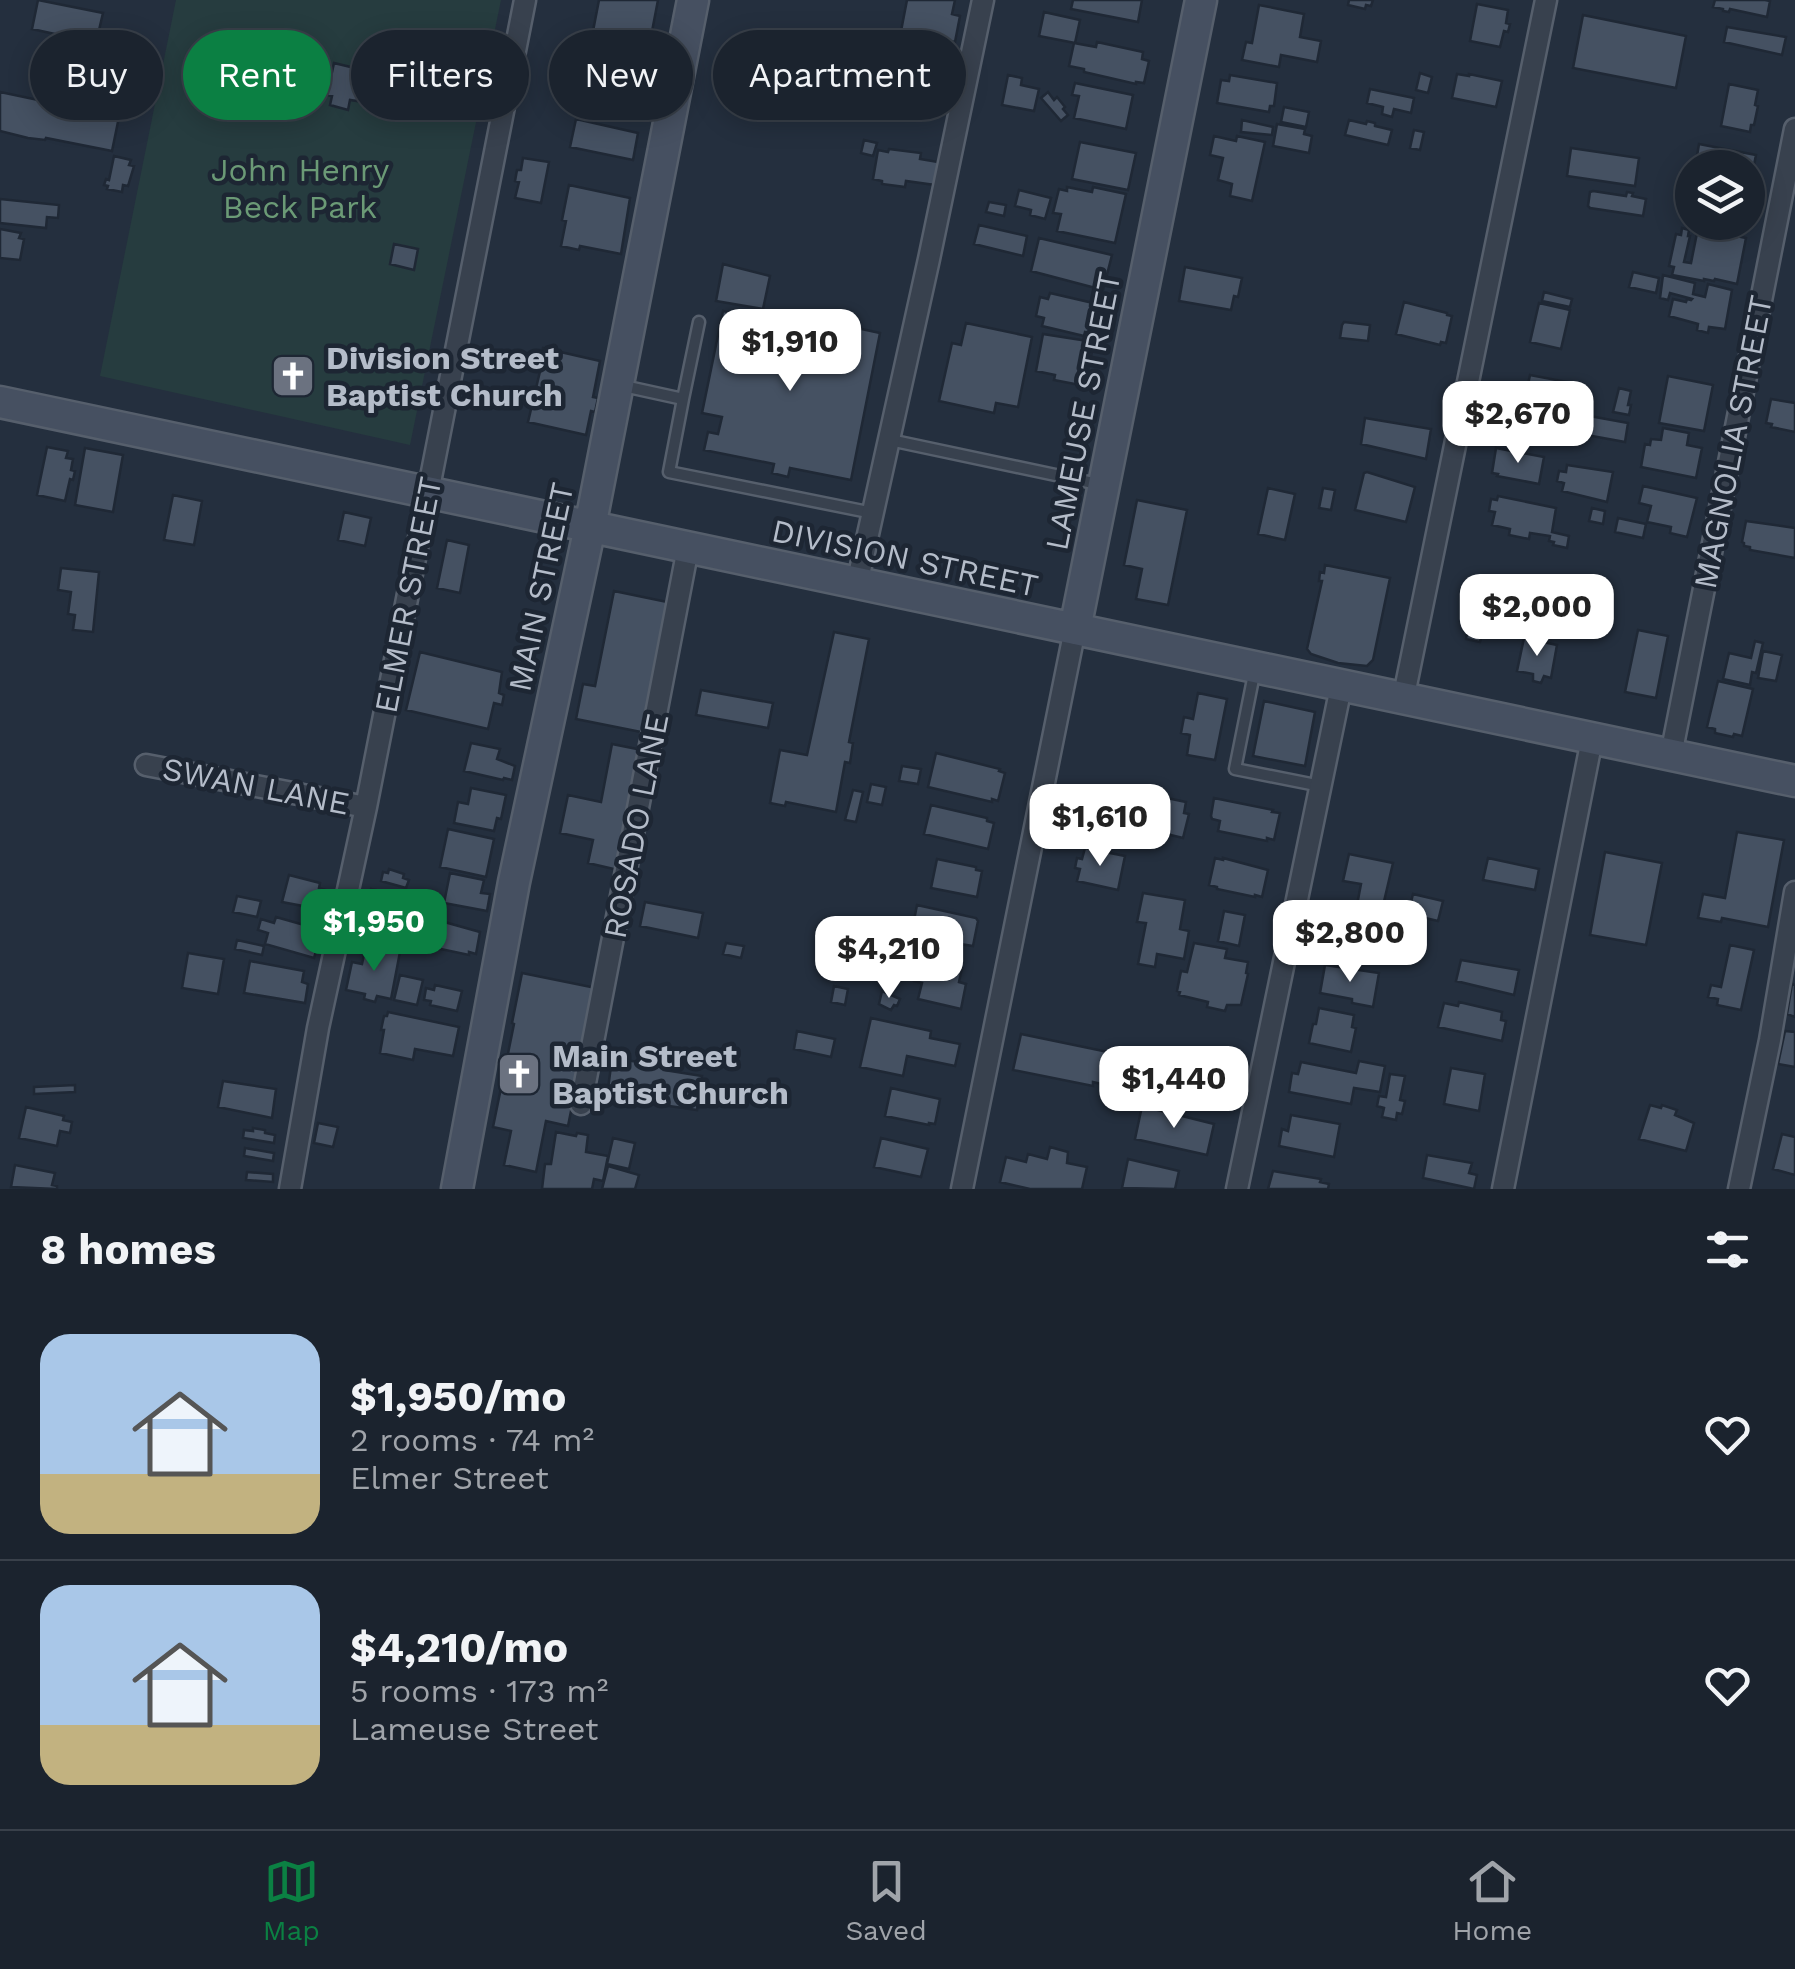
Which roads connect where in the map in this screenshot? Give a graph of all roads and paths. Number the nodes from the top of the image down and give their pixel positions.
1 (525, 0) edge
2 (693, 0) edge
3 (982, 0) edge
4 (1201, 0) edge
5 (1546, 0) edge
6 (1795, 128) edge
7 (699, 322) dead end
8 (618, 384) junction
9 (683, 399) junction
10 (0, 402) edge
11 (889, 440) junction
12 (1104, 485) junction
13 (428, 494) junction
14 (872, 513) junction
15 (590, 528) junction
16 (688, 548) junction
17 (857, 584) junction
18 (1076, 629) junction
19 (1255, 668) junction
20 (1341, 687) junction
21 (1403, 700) junction
22 (1592, 739) junction
23 (1671, 755) junction
24 (146, 765) dead end
25 (1795, 781) edge
26 (1320, 786) junction
27 (366, 807) junction
28 (1795, 892) edge
29 (582, 1104) dead end
30 (290, 1189) edge
31 (457, 1189) edge
32 (962, 1189) edge
33 (1236, 1189) edge
34 (1503, 1189) edge
35 (1739, 1189) edge

1 - 13 street, ELMER STREET
2 - 8 street, MAIN STREET
3 - 11 street
4 - 12 street, LAMEUSE STREET
5 - 21 street
6 - 23 street, MAGNOLIA STREET
7 - 9 lane
8 - 9 lane
8 - 15 street, MAIN STREET
9 - 14 lane
10 - 13 street, DIVISION STREET
11 - 12 lane
11 - 14 street
12 - 18 street, LAMEUSE STREET
13 - 15 street, DIVISION STREET
13 - 27 street, ELMER STREET
14 - 17 street
15 - 16 street, DIVISION STREET
15 - 31 street, MAIN STREET
16 - 17 street, DIVISION STREET
16 - 29 street, ROSADO LANE
17 - 18 street, DIVISION STREET
18 - 19 street, DIVISION STREET
18 - 32 street, LAMEUSE STREET
19 - 20 street, DIVISION STREET
19 - 26 lane
20 - 21 street, DIVISION STREET
20 - 26 street
21 - 22 street, DIVISION STREET
22 - 23 street, DIVISION STREET
22 - 34 street
23 - 25 street, DIVISION STREET
24 - 27 street, SWAN LANE
26 - 33 street
27 - 30 street, ELMER STREET
28 - 35 street

